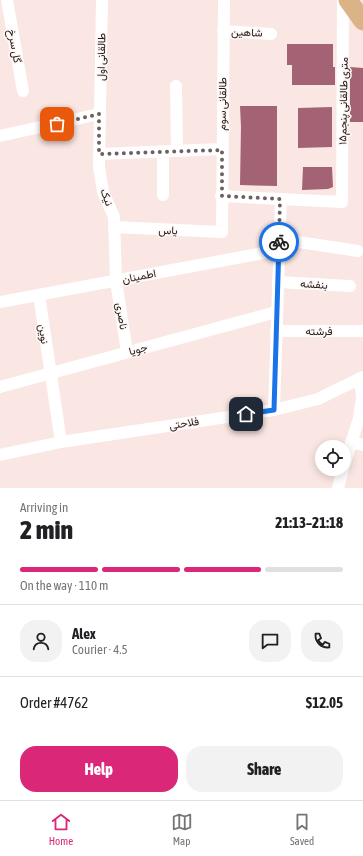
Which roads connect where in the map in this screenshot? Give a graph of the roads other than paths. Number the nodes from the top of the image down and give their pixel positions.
1 (6, 0) edge
2 (102, 0) edge
3 (224, 0) edge
4 (344, 0) edge
5 (348, 0) edge
6 (363, 21) edge
7 (223, 31) junction
8 (271, 34) dead end
9 (176, 86) dead end
10 (23, 91) dead end
11 (99, 114) junction
12 (0, 136) edge
13 (222, 150) junction
14 (163, 152) junction
15 (177, 152) junction
16 (99, 154) junction
17 (163, 195) dead end
18 (222, 196) junction
19 (280, 199) junction
20 (114, 227) junction
21 (222, 232) joint
22 (279, 244) junction
23 (358, 251) dead end
24 (116, 281) junction
25 (278, 282) junction
26 (350, 286) dead end
27 (39, 295) junction
28 (0, 302) edge
29 (276, 312) junction
30 (276, 331) junction
31 (363, 331) edge
32 (127, 352) junction
33 (50, 374) junction
34 (361, 378) edge
35 (0, 388) edge
36 (274, 410) junction
37 (361, 419) edge
38 (61, 442) junction
39 (351, 442) joint
40 (363, 445) edge
41 (0, 455) edge
42 (342, 476) edge
43 (338, 488) edge

1 - 10 street, گل سرخ
2 - 11 street, طالقانی اول
3 - 7 street, طالقانی سوم
4 - 19 street, ۱۵متری طالقانی پنجم
5 - 6 main road
7 - 8 street, شاهین
7 - 13 street, طالقانی سوم
9 - 15 street
11 - 12 street
11 - 16 street, نیک
13 - 15 street
13 - 18 street, طالقانی سوم
14 - 15 street
14 - 16 street
14 - 17 street
16 - 20 street, نیک
18 - 19 street
18 - 21 street, طالقانی سوم
19 - 22 street
20 - 21 street, یاس
20 - 24 street, نیک
22 - 23 street
22 - 24 street, اطمینان
22 - 25 street
24 - 27 street, اطمینان
24 - 32 street, ناصری
25 - 26 street, بنفشه
25 - 29 street
27 - 28 street, اطمینان
27 - 33 street, نوین
29 - 30 street
29 - 32 street, جویا
30 - 31 street, فرشته
30 - 36 street
32 - 33 street, جویا
33 - 35 street, جویا
33 - 38 street, نوین
34 - 36 street, فلاحتی
34 - 37 street
36 - 38 street, فلاحتی
37 - 39 street
38 - 41 street, فلاحتی
39 - 40 street
42 - 43 street

